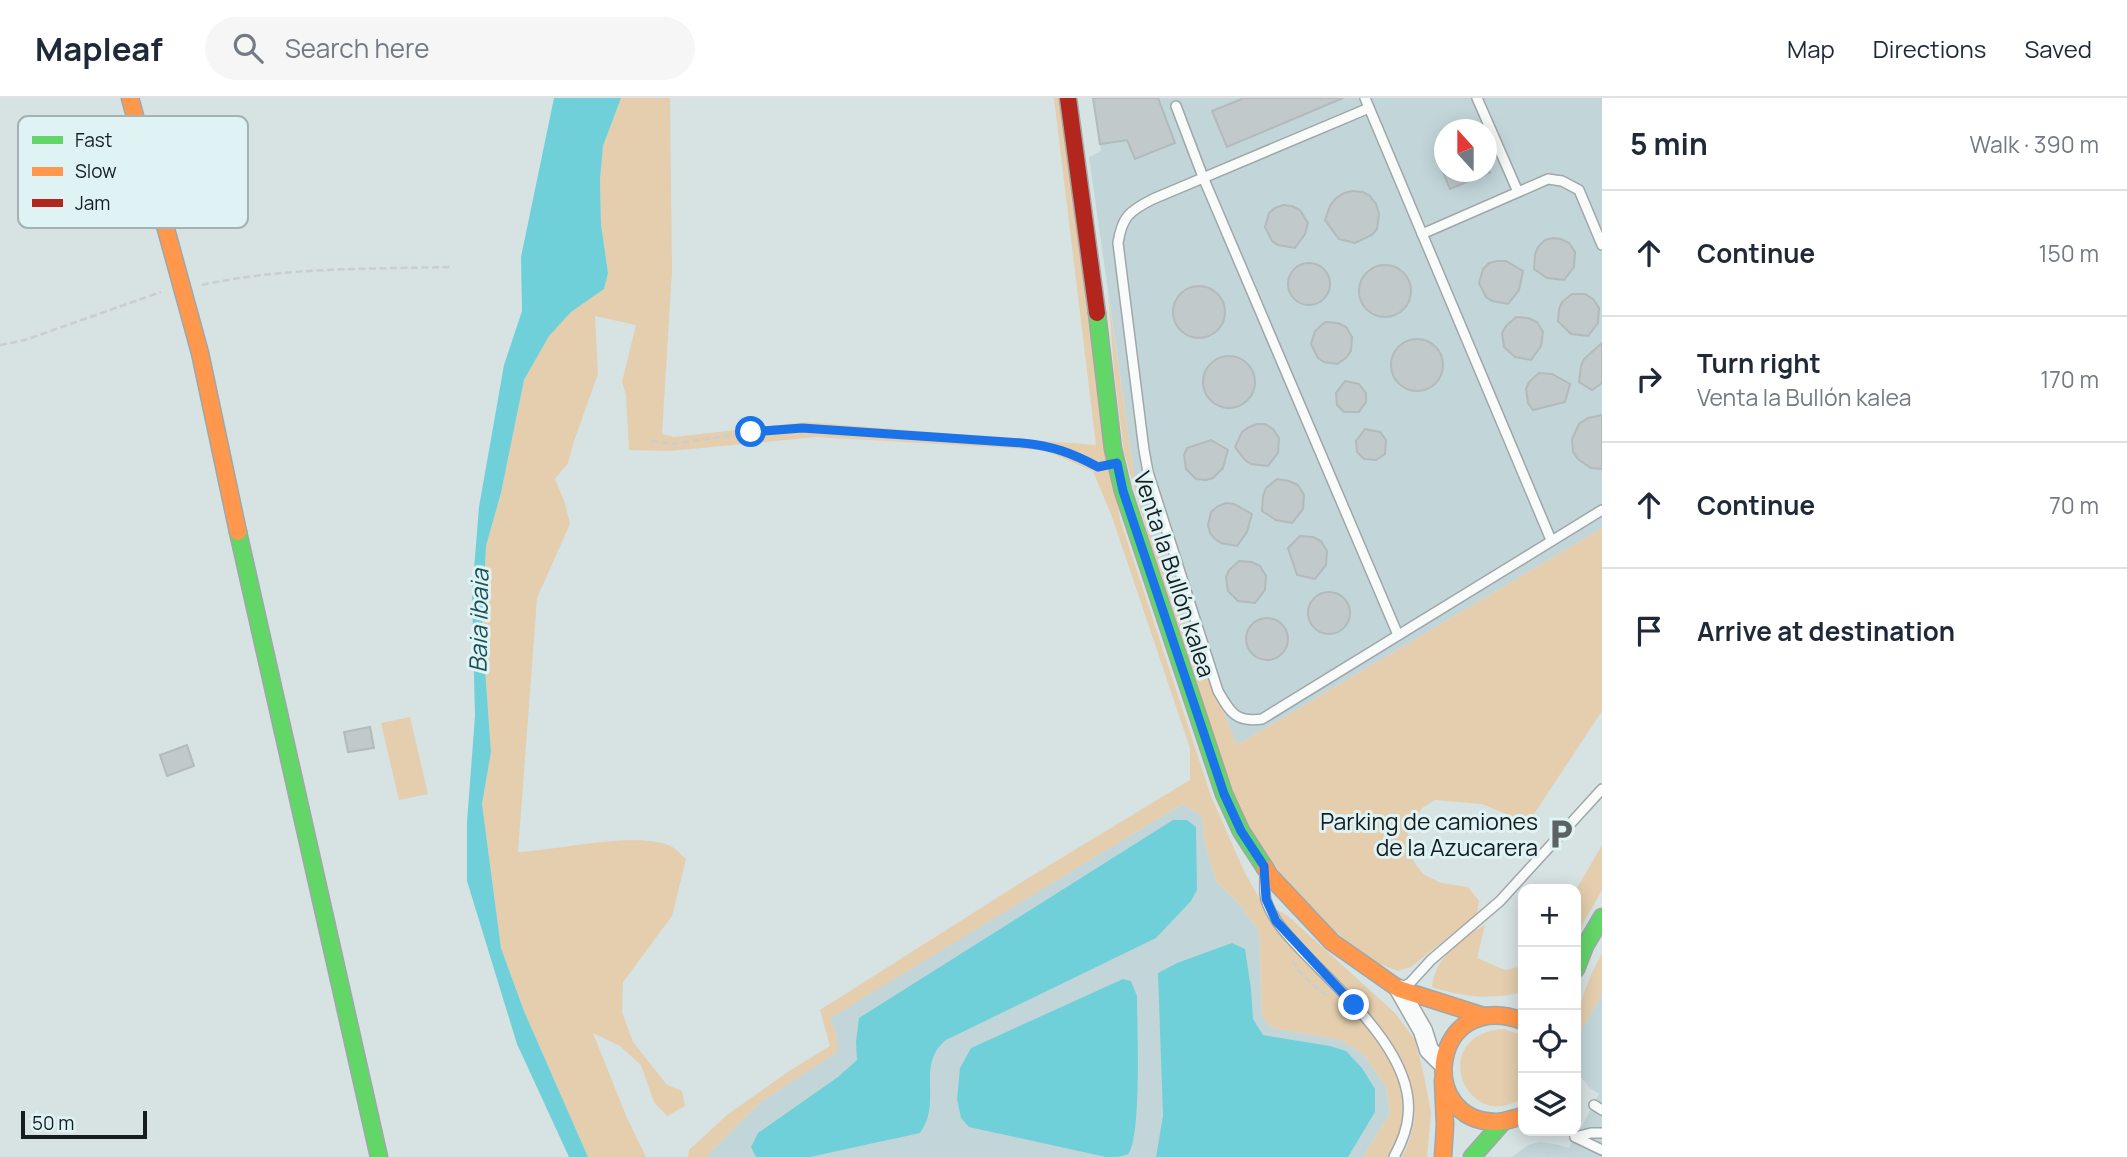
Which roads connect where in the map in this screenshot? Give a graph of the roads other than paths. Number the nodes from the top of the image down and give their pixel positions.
1 (130, 98) edge
2 (1069, 98) edge
3 (1365, 98) edge
4 (1477, 98) edge
5 (1176, 106) dead end
6 (1369, 108) junction
7 (135, 116) edge
8 (1203, 177) junction
9 (1518, 192) junction
10 (166, 228) edge
11 (1422, 234) junction
12 (1602, 245) edge
13 (1602, 510) edge
14 (1551, 540) junction
15 (1398, 635) junction
16 (1602, 789) edge
17 (1264, 866) junction
18 (1602, 916) edge
19 (1581, 949) edge
20 (1399, 989) junction
21 (1518, 1005) edge
22 (1502, 1015) junction
23 (1484, 1016) junction
24 (1518, 1020) edge
25 (1442, 1069) junction
26 (1518, 1118) edge
27 (1503, 1122) junction
28 (1602, 1133) edge
29 (1599, 1149) edge
30 (379, 1157) edge
31 (1394, 1157) edge
32 (1443, 1157) edge
33 (1472, 1157) edge
34 (1591, 1157) edge

1 - 7 main road
2 - 17 main road, Venta la Bullón kalea
3 - 6 lane
4 - 9 lane
5 - 8 lane
6 - 8 lane
6 - 11 lane
8 - 15 lane
8 - 15 lane
9 - 11 lane
9 - 12 lane
10 - 30 main road
11 - 14 lane
13 - 14 lane
14 - 15 lane
16 - 20 lane
17 - 20 main road, Venta la Bullón kalea
17 - 31 lane
18 - 19 main road
20 - 23 main road, Venta la Bullón kalea
20 - 25 street
21 - 22 main road
22 - 23 main road
22 - 24 main road
23 - 25 main road
25 - 27 main road
25 - 32 main road
26 - 27 main road
27 - 33 main road
28 - 29 lane
29 - 34 lane

